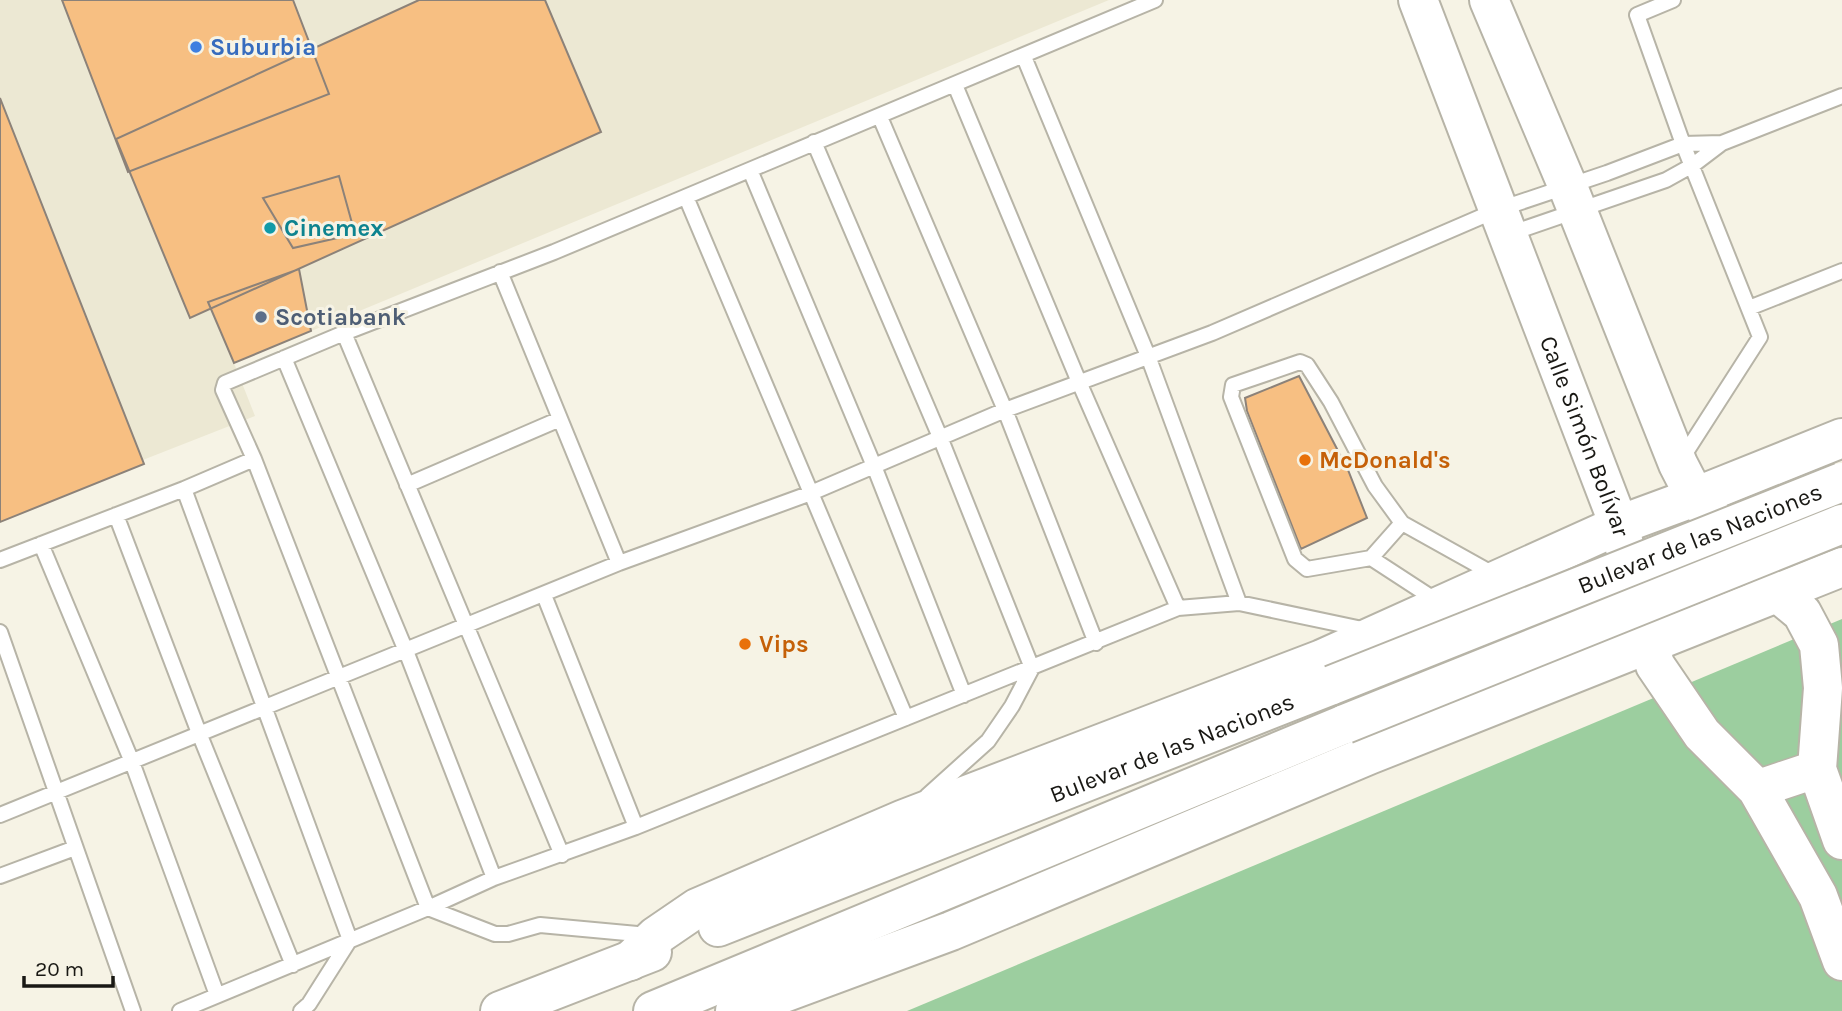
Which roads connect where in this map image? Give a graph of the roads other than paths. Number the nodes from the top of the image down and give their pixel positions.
1 (1155, 0) edge
2 (1418, 0) edge
3 (1489, 0) edge
4 (1674, 0) edge
5 (1024, 57) junction
6 (955, 85) junction
7 (1842, 96) edge
8 (880, 117) junction
9 (814, 142) junction
10 (1721, 143) junction
11 (1683, 144) junction
12 (1693, 165) junction
13 (750, 170) junction
14 (686, 197) junction
15 (1573, 200) junction
16 (1502, 222) junction
17 (1842, 271) edge
18 (499, 272) junction
19 (1749, 308) junction
20 (345, 333) junction
21 (1148, 356) junction
22 (284, 358) junction
23 (1079, 382) junction
24 (1005, 410) junction
25 (560, 419) junction
26 (940, 437) junction
27 (1842, 438) edge
28 (254, 459) junction
29 (874, 466) junction
30 (1687, 481) junction
31 (1842, 482) edge
32 (407, 485) junction
33 (184, 489) junction
34 (811, 493) junction
35 (116, 515) junction
36 (1402, 523) junction
37 (1842, 524) edge
38 (1619, 525) junction
39 (41, 544) junction
40 (1371, 558) junction
41 (0, 560) edge
42 (619, 563) junction
43 (1842, 567) edge
44 (1501, 578) junction
45 (1778, 593) junction
46 (544, 595) junction
47 (1239, 603) junction
48 (1442, 605) junction
49 (1178, 608) junction
50 (466, 626) junction
51 (0, 632) edge
52 (1381, 633) junction
53 (1096, 643) junction
54 (1648, 645) junction
55 (406, 651) junction
56 (1032, 668) junction
57 (338, 678) junction
58 (964, 695) junction
59 (265, 706) junction
60 (906, 718) junction
61 (199, 733) junction
62 (132, 762) junction
63 (1817, 769) junction
64 (1757, 789) junction
65 (57, 792) junction
66 (0, 815) edge
67 (904, 819) junction
68 (636, 827) junction
69 (1842, 840) edge
70 (75, 848) junction
71 (562, 855) junction
72 (0, 876) edge
73 (494, 878) junction
74 (428, 908) junction
75 (350, 940) junction
76 (643, 949) junction
77 (1842, 961) edge
78 (293, 965) junction
79 (217, 995) junction
80 (133, 1011) edge
81 (180, 1011) edge
82 (301, 1011) edge
83 (500, 1011) edge
84 (653, 1011) edge
85 (735, 1011) edge

1 - 5 lane
2 - 16 main road, Calle Simón Bolívar
3 - 15 main road
4 - 11 lane
5 - 6 lane
5 - 21 lane
6 - 8 lane
6 - 23 lane
7 - 10 lane
8 - 9 lane
8 - 24 lane
9 - 13 lane
9 - 26 lane
10 - 11 lane
10 - 12 lane
11 - 12 lane
11 - 15 lane
12 - 15 lane
12 - 19 lane
13 - 14 lane
13 - 29 lane
14 - 18 lane
14 - 34 lane
15 - 16 lane
15 - 16 lane
15 - 30 main road
16 - 21 lane
16 - 38 main road, Calle Simón Bolívar
17 - 19 lane
18 - 20 lane
18 - 25 lane
19 - 30 lane
20 - 22 lane
20 - 32 lane
21 - 23 lane
21 - 47 lane
22 - 28 lane
22 - 55 lane
23 - 24 lane
23 - 49 lane
24 - 26 lane
24 - 53 lane
25 - 32 lane
25 - 42 lane
26 - 29 lane
26 - 56 lane
27 - 30 main road
28 - 33 lane
28 - 57 lane
29 - 34 lane
29 - 58 lane
30 - 38 main road
30 - 45 main road
31 - 76 main road, Bulevar de las Naciones, bridge
32 - 50 lane
33 - 35 lane
33 - 59 lane
34 - 42 lane
34 - 60 lane
35 - 39 lane
35 - 61 lane
36 - 40 lane
36 - 40 lane
36 - 44 lane
37 - 84 main road, Bulevar de las Naciones, bridge
38 - 44 main road
38 - 54 main road, Calle Simón Bolívar
39 - 41 lane
39 - 62 lane
40 - 48 lane
42 - 46 lane
43 - 45 main road
44 - 48 main road
45 - 54 main road
45 - 63 main road
46 - 50 lane
46 - 68 lane
47 - 49 lane
47 - 52 lane
48 - 52 main road
49 - 53 lane
50 - 55 lane
50 - 71 lane
51 - 65 lane
52 - 67 main road
53 - 56 lane
54 - 64 main road, Calle Simón Bolívar
54 - 85 main road
55 - 57 lane
55 - 73 lane
56 - 58 lane
56 - 67 lane
57 - 59 lane
57 - 74 lane
58 - 60 lane
59 - 61 lane
59 - 75 lane
60 - 68 lane
61 - 62 lane
61 - 78 lane
62 - 65 lane
62 - 79 lane
63 - 64 street
63 - 69 main road
64 - 77 main road, Calle Simón Bolívar
65 - 66 lane
65 - 70 lane
67 - 76 main road
68 - 71 lane
70 - 72 lane
70 - 80 lane
71 - 73 lane
73 - 74 lane
74 - 75 lane
74 - 76 lane
75 - 78 lane
75 - 82 lane
76 - 83 main road, Bulevar de las Naciones
78 - 79 lane
79 - 81 lane

